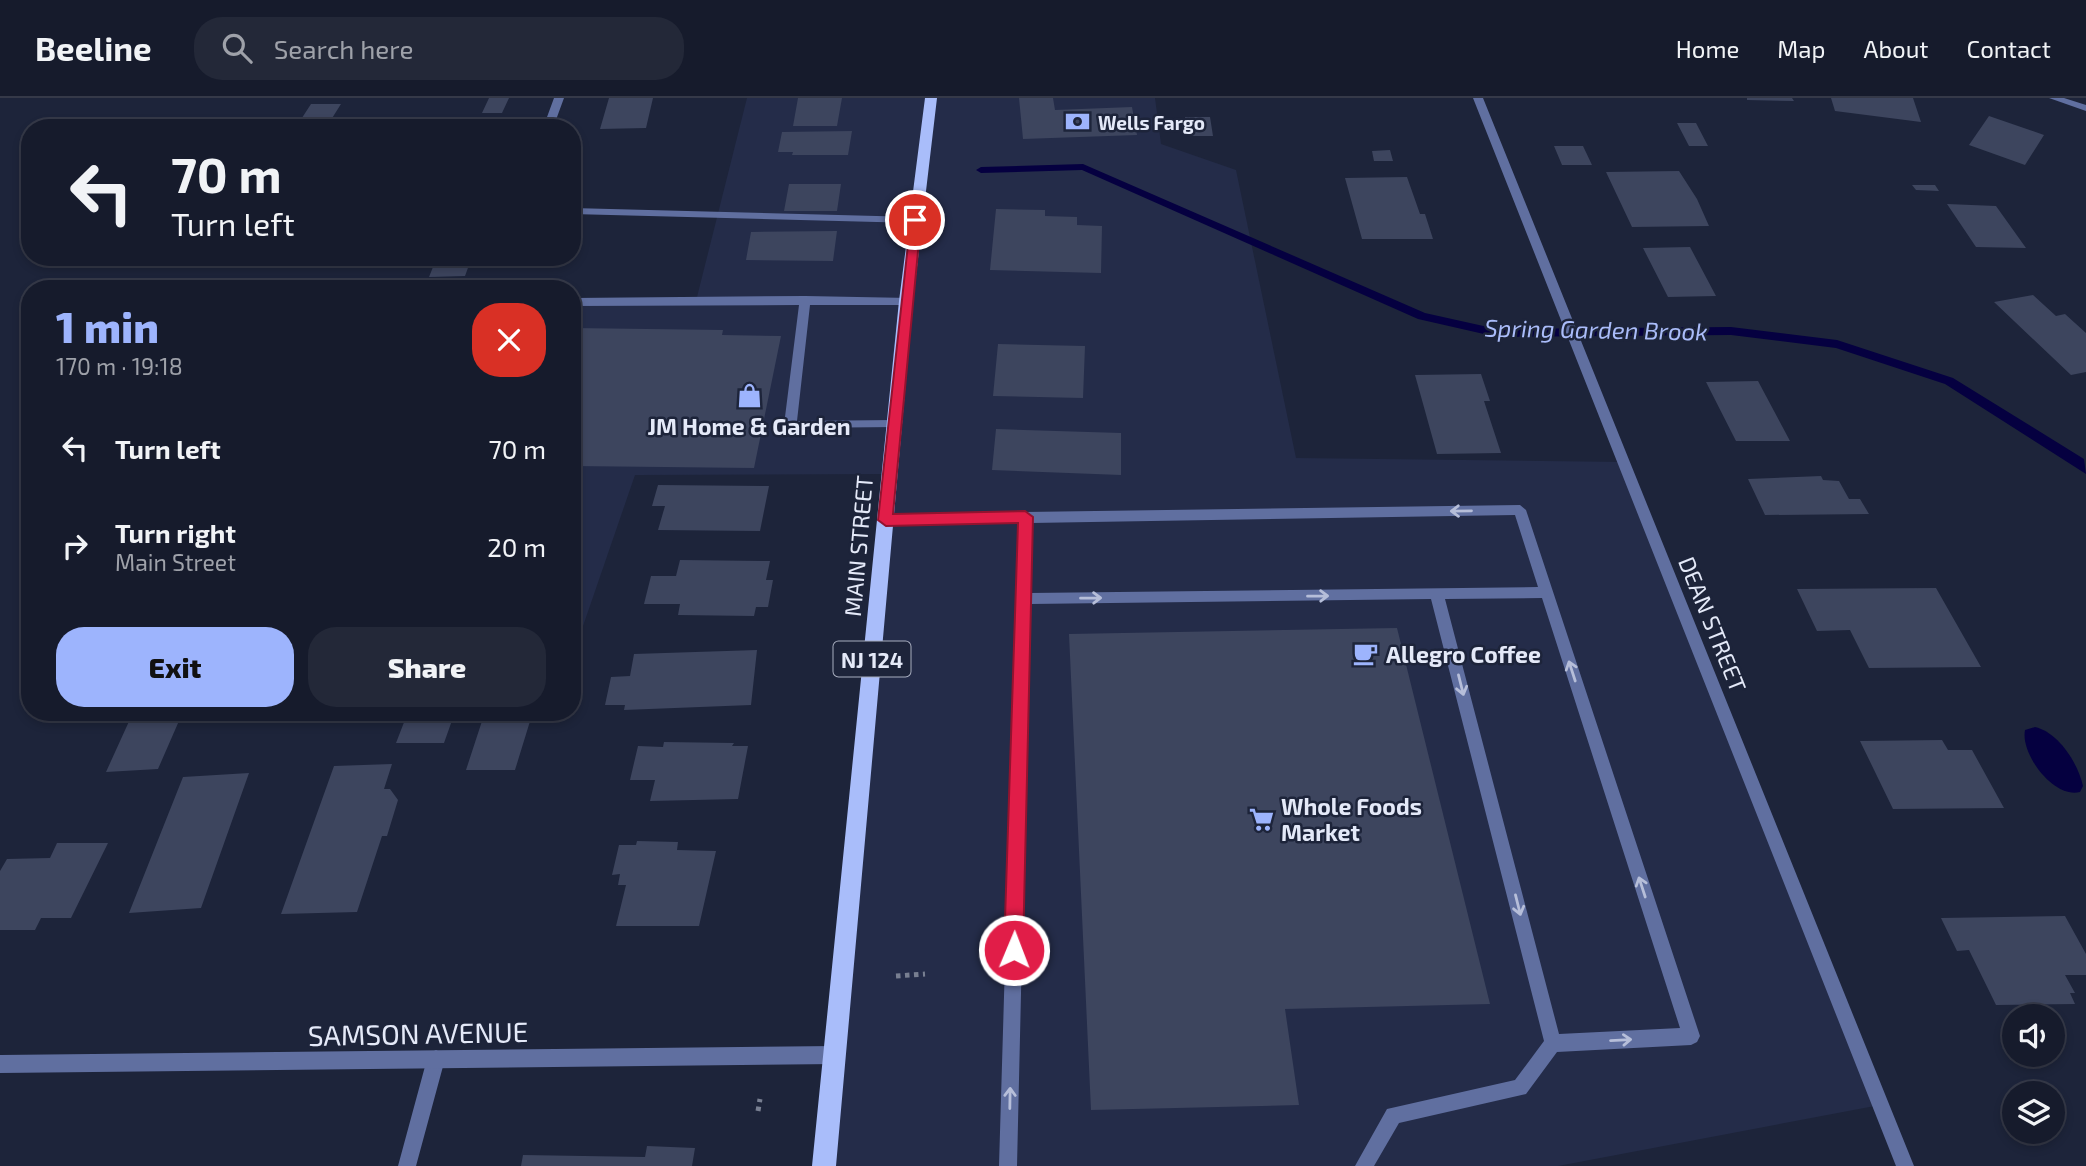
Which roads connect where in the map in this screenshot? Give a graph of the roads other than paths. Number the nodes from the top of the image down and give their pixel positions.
1 (559, 98) edge
2 (931, 98) edge
3 (1478, 98) edge
4 (2054, 98) edge
5 (2086, 108) edge
6 (551, 119) edge
7 (581, 211) edge
8 (915, 220) junction
9 (805, 300) junction
10 (906, 301) junction
11 (581, 302) edge
12 (895, 424) junction
13 (1025, 517) junction
14 (886, 520) junction
15 (1546, 592) junction
16 (1437, 595) junction
17 (1022, 599) junction
18 (1553, 1043) junction
19 (836, 1055) junction
20 (436, 1059) junction
21 (0, 1064) edge
22 (407, 1166) edge
23 (824, 1166) edge
24 (1008, 1166) edge
25 (1364, 1166) edge
26 (1905, 1166) edge

1 - 6 street
2 - 8 main road, MAIN STREET / NJ 124
3 - 26 street, DEAN STREET
4 - 5 street
7 - 8 street
8 - 10 main road, MAIN STREET / NJ 124
9 - 10 street
9 - 11 street
9 - 12 street
10 - 12 main road, MAIN STREET / NJ 124
12 - 14 main road, MAIN STREET / NJ 124
13 - 14 street
15 -> 13 street
13 - 17 street
14 - 19 main road, MAIN STREET / NJ 124
15 - 16 street
18 -> 15 street
17 -> 16 street
16 -> 18 street
24 -> 17 street
18 - 25 street
19 - 20 street, SAMSON AVENUE
19 - 23 main road, MAIN STREET / NJ 124
20 - 21 street, SAMSON AVENUE
20 - 22 street

